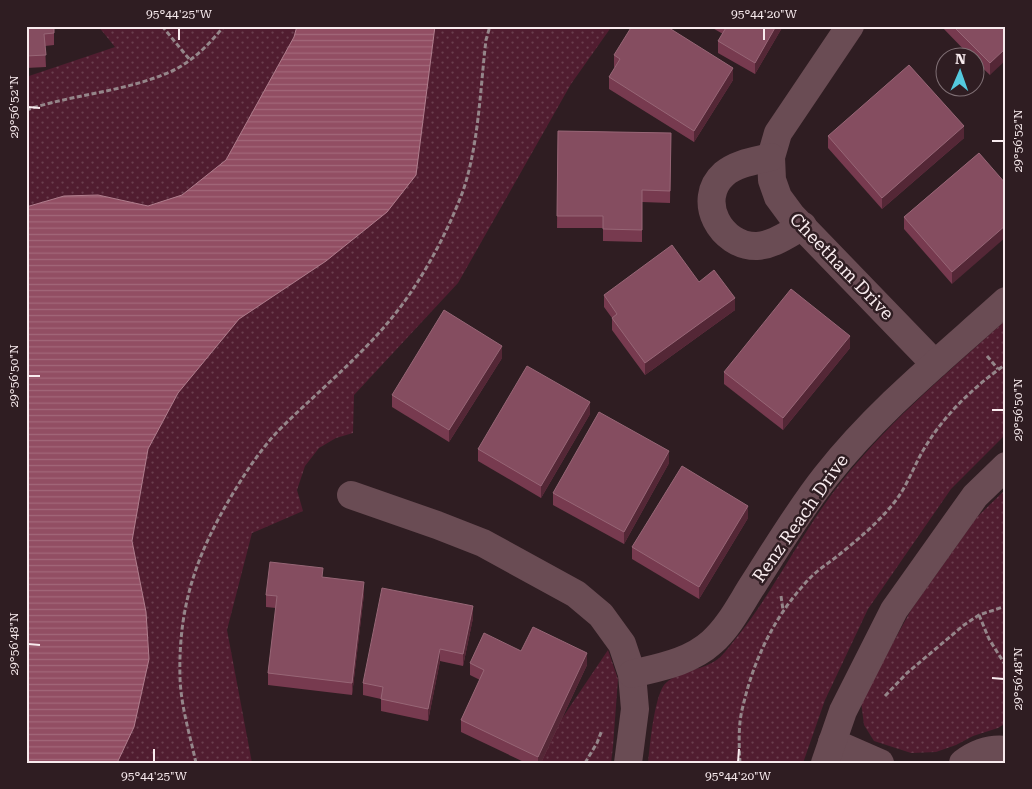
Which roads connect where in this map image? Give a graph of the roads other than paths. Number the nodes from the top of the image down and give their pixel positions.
1 (850, 26) edge
2 (771, 157) junction
3 (803, 226) junction
4 (1006, 301) edge
5 (936, 364) junction
6 (1006, 466) edge
7 (351, 495) dead end
8 (632, 674) junction
9 (1006, 750) edge
10 (829, 753) edge
11 (628, 763) edge
12 (880, 763) edge
13 (963, 763) edge

1 - 2 street
2 - 3 street, Cheetham Drive
2 - 3 street
3 - 5 street, Cheetham Drive
4 - 5 street, Renz Reach Drive
5 - 8 street, Renz Reach Drive
6 - 10 street
7 - 8 street
8 - 11 street
9 - 13 street
10 - 12 street

